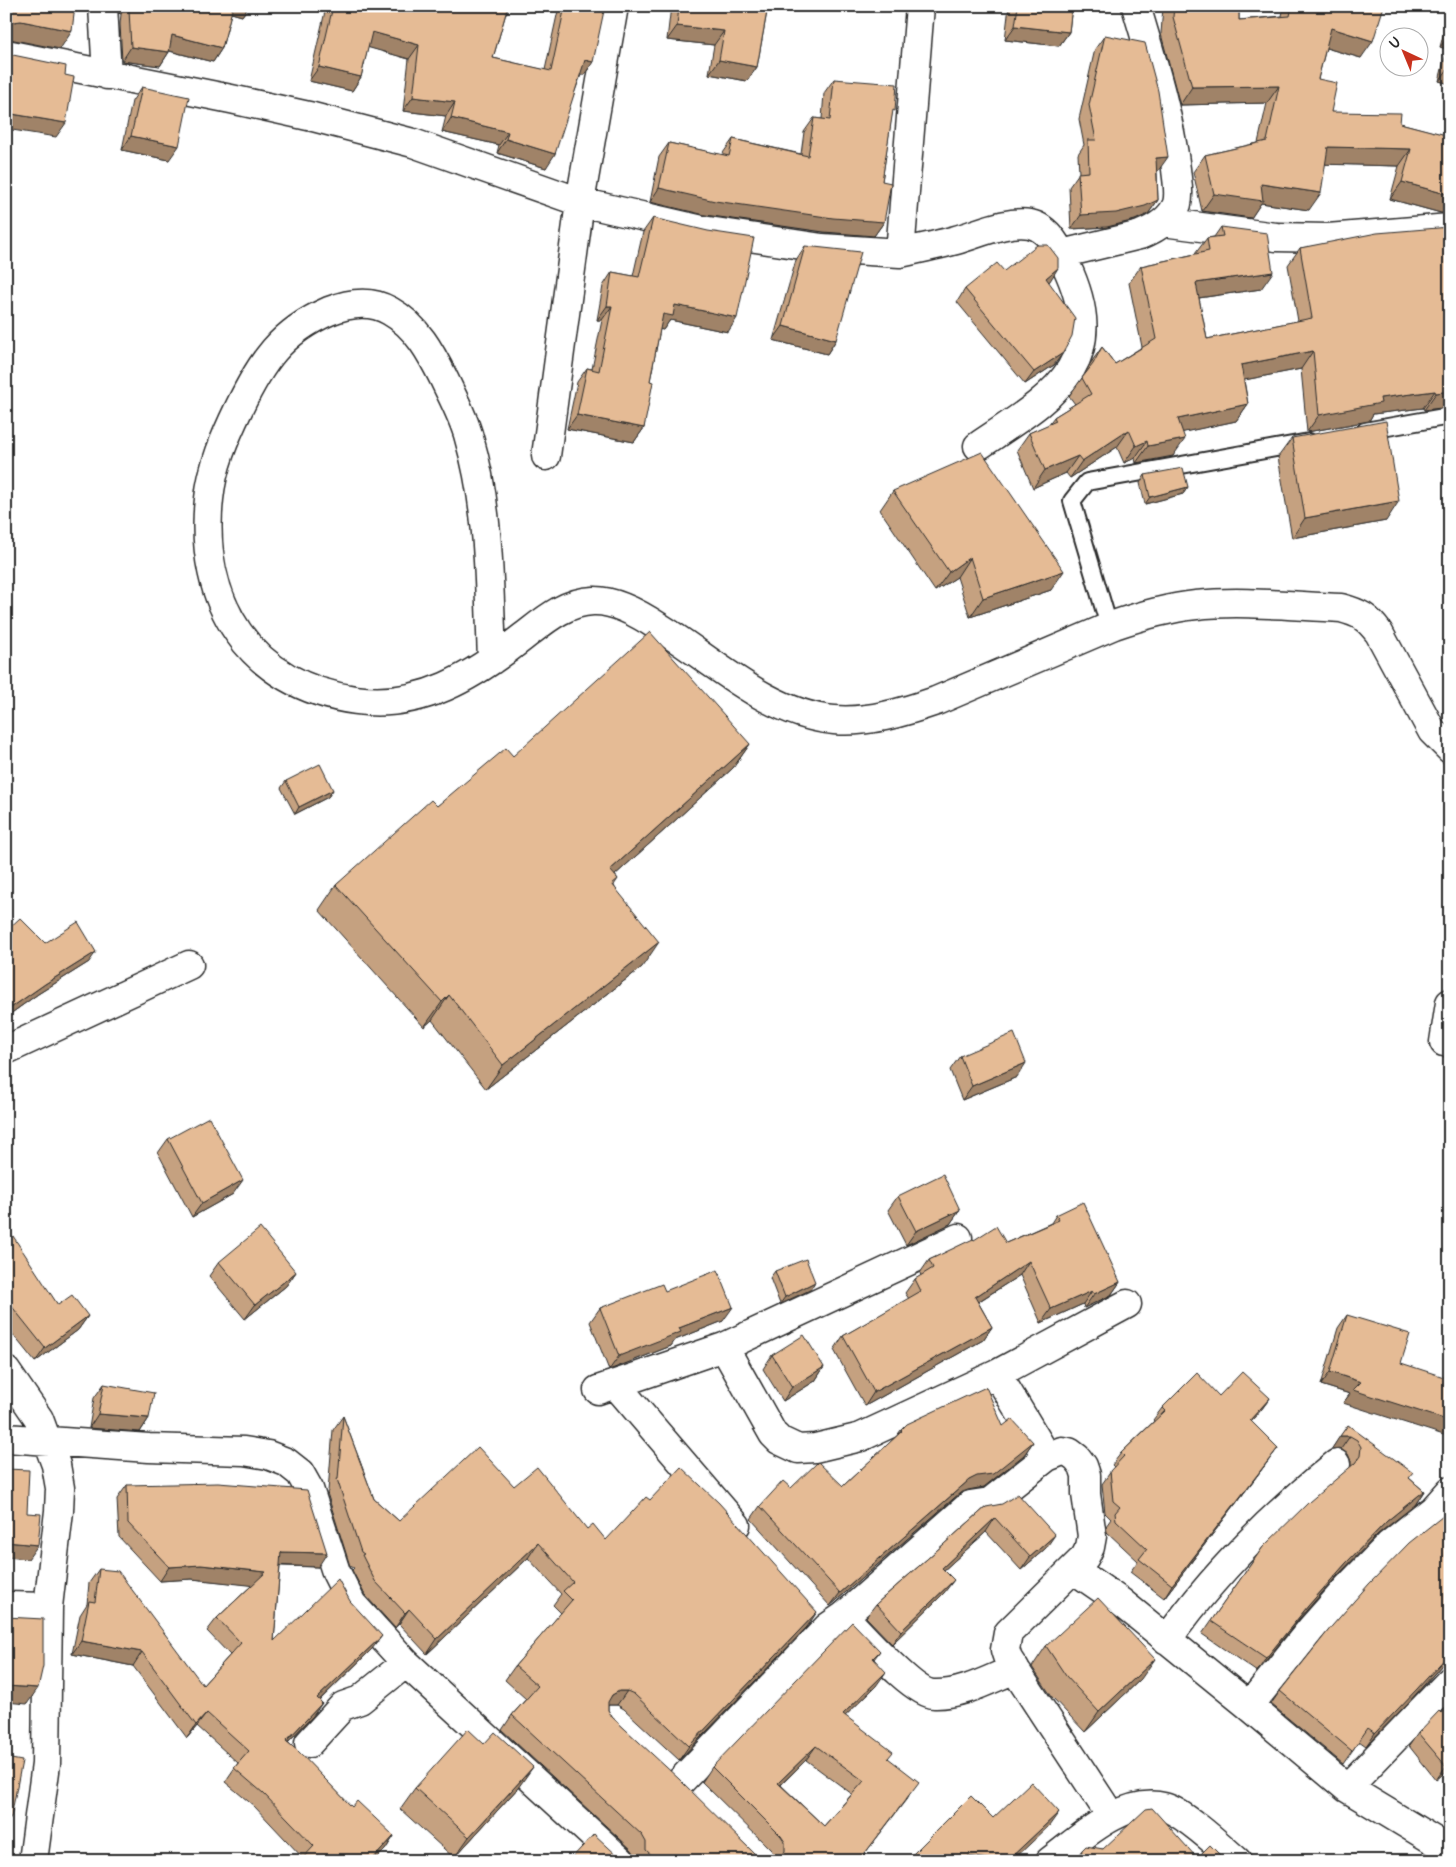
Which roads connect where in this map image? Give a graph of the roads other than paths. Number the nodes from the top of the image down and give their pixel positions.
1 (103, 6) edge
2 (614, 6) edge
3 (920, 6) edge
4 (1136, 6) edge
5 (6, 54) edge
6 (108, 74) junction
7 (580, 202) junction
8 (1163, 222) junction
9 (1450, 228) edge
10 (900, 253) junction
11 (1061, 254) junction
12 (1450, 416) edge
13 (1352, 434) edge
14 (1322, 439) edge
15 (978, 446) dead end
16 (546, 456) dead end
17 (1110, 626) junction
18 (492, 660) junction
19 (1450, 749) edge
20 (189, 965) dead end
21 (1450, 1003) edge
22 (1444, 1042) dead end
23 (6, 1050) edge
24 (958, 1238) dead end
25 (1127, 1304) dead end
26 (724, 1347) junction
27 (6, 1371) edge
28 (997, 1374) junction
29 (6, 1438) edge
30 (49, 1442) junction
31 (1047, 1458) junction
32 (1336, 1464) dead end
33 (1450, 1491) edge
34 (751, 1542) edge
35 (1073, 1569) junction
36 (6, 1606) edge
37 (809, 1606) edge
38 (48, 1607) junction
39 (836, 1622) junction
40 (1167, 1640) junction
41 (406, 1663) junction
42 (1015, 1669) junction
43 (1450, 1680) edge
44 (1249, 1706) junction
45 (309, 1742) dead end
46 (660, 1764) edge
47 (680, 1782) junction
48 (1347, 1788) junction
49 (700, 1802) edge
50 (1111, 1816) junction
51 (1445, 1852) edge
52 (33, 1861) edge
53 (621, 1861) edge
54 (1050, 1861) edge
55 (1237, 1861) edge

1 - 6 street
2 - 7 street
3 - 10 street
4 - 8 street
5 - 6 street
6 - 7 street
7 - 10 street
7 - 16 street
8 - 9 street
8 - 11 street
10 - 11 street
11 - 15 street
12 - 13 lane
14 - 17 lane
17 - 18 street
17 - 19 street
18 - 18 street
20 - 23 street
21 - 22 street
24 - 26 street
25 - 28 street
26 - 28 street
26 - 34 street
27 - 30 street
28 - 31 street
29 - 30 street
30 - 38 street
30 - 41 street
31 - 35 street
31 - 39 street
32 - 40 street
33 - 44 street
35 - 40 street
35 - 42 street
36 - 38 street
37 - 39 street
38 - 52 street
39 - 42 street
39 - 47 street
40 - 44 street
41 - 45 street
41 - 53 street
42 - 50 street
43 - 48 street
44 - 48 street
46 - 47 street
47 - 49 street
48 - 51 street
50 - 54 street
50 - 55 street

